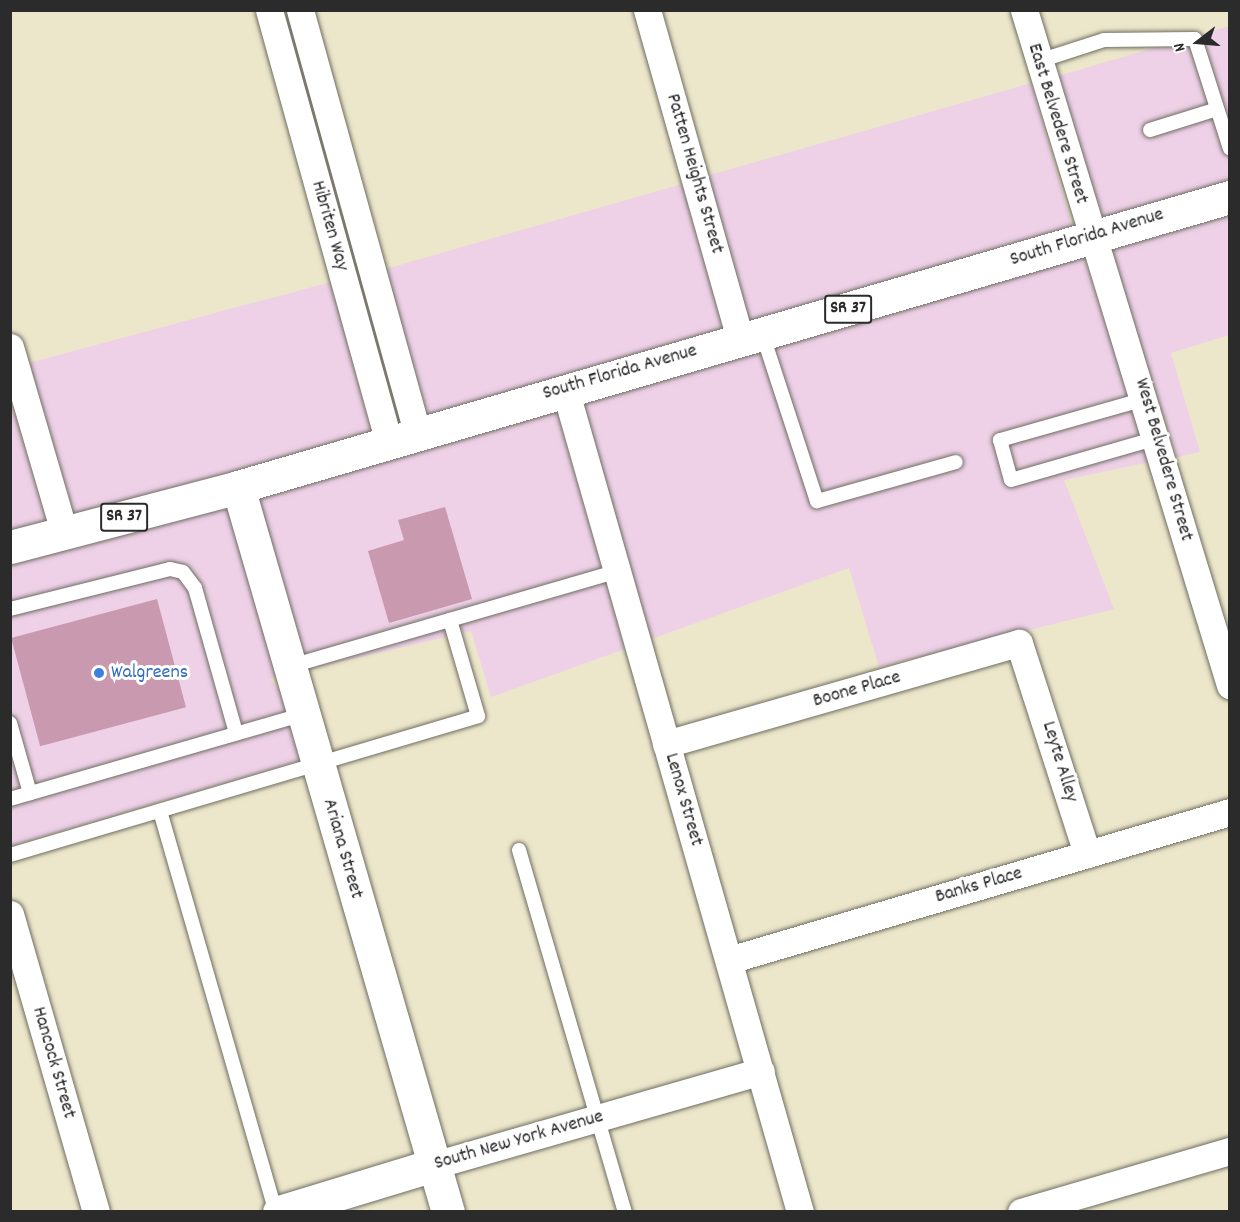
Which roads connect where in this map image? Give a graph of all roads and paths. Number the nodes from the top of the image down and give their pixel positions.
1 (270, 10) edge
2 (300, 10) edge
3 (647, 10) edge
4 (1024, 10) edge
5 (1039, 61) junction
6 (1217, 109) junction
7 (1150, 130) dead end
8 (1230, 149) edge
9 (1230, 197) edge
10 (1091, 237) junction
11 (751, 335) junction
12 (10, 347) edge
13 (565, 389) junction
14 (1145, 399) junction
15 (403, 438) junction
16 (1157, 438) junction
17 (956, 462) dead end
18 (238, 487) junction
19 (64, 532) junction
20 (10, 547) edge
21 (618, 571) junction
22 (10, 609) edge
23 (450, 620) junction
24 (291, 666) junction
25 (1031, 669) joint
26 (1230, 685) edge
27 (304, 714) junction
28 (10, 723) edge
29 (236, 733) junction
30 (666, 744) junction
31 (317, 766) junction
32 (30, 793) junction
33 (10, 799) edge
34 (160, 811) junction
35 (1230, 812) edge
36 (519, 850) dead end
37 (1087, 854) junction
38 (10, 855) edge
39 (10, 914) edge
40 (729, 960) junction
41 (761, 1071) junction
42 (597, 1118) junction
43 (1230, 1151) edge
44 (434, 1165) junction
45 (96, 1212) edge
46 (278, 1212) edge
47 (447, 1212) edge
48 (625, 1212) edge
49 (800, 1212) edge
50 (1021, 1212) edge

1 - 15 street, Hibriten Way
2 - 15 street, Hibriten Way
3 - 11 street, Patten Heights Street
4 - 5 street, East Belvedere Street
5 - 6 lane
5 - 10 street, East Belvedere Street
6 - 7 lane
6 - 8 lane
9 - 10 main road, South Florida Avenue / SR 37
10 - 11 main road, South Florida Avenue / SR 37
10 - 14 street, West Belvedere Street
11 - 13 main road, South Florida Avenue / SR 37
11 - 17 lane
12 - 19 street
13 - 15 main road, South Florida Avenue / SR 37
13 - 21 street, Lenox Street
14 - 16 street, West Belvedere Street
14 - 16 lane
15 - 18 main road, South Florida Avenue / SR 37
16 - 26 street, West Belvedere Street
18 - 19 main road, South Florida Avenue / SR 37
18 - 24 main road, Ariana Street
19 - 20 main road, South Florida Avenue / SR 37
21 - 23 lane
21 - 30 street, Lenox Street
22 - 29 lane
23 - 24 lane
23 - 31 lane
24 - 27 main road, Ariana Street
25 - 30 street, Boone Place
25 - 37 street, Leyte Alley
27 - 29 lane
27 - 31 main road, Ariana Street
28 - 32 lane
29 - 32 lane
30 - 40 street, Lenox Street
31 - 34 lane
31 - 44 main road, Ariana Street
32 - 33 lane
34 - 38 lane
34 - 46 lane
35 - 37 street, Banks Place
36 - 42 lane
37 - 40 street, Banks Place
39 - 45 street, Hancock Street
40 - 41 street, Lenox Street
41 - 42 street, South New York Avenue
41 - 49 street, Lenox Street
42 - 44 street, South New York Avenue
42 - 48 lane
43 - 50 street
44 - 46 main road, South New York Avenue
44 - 47 main road, Ariana Street

